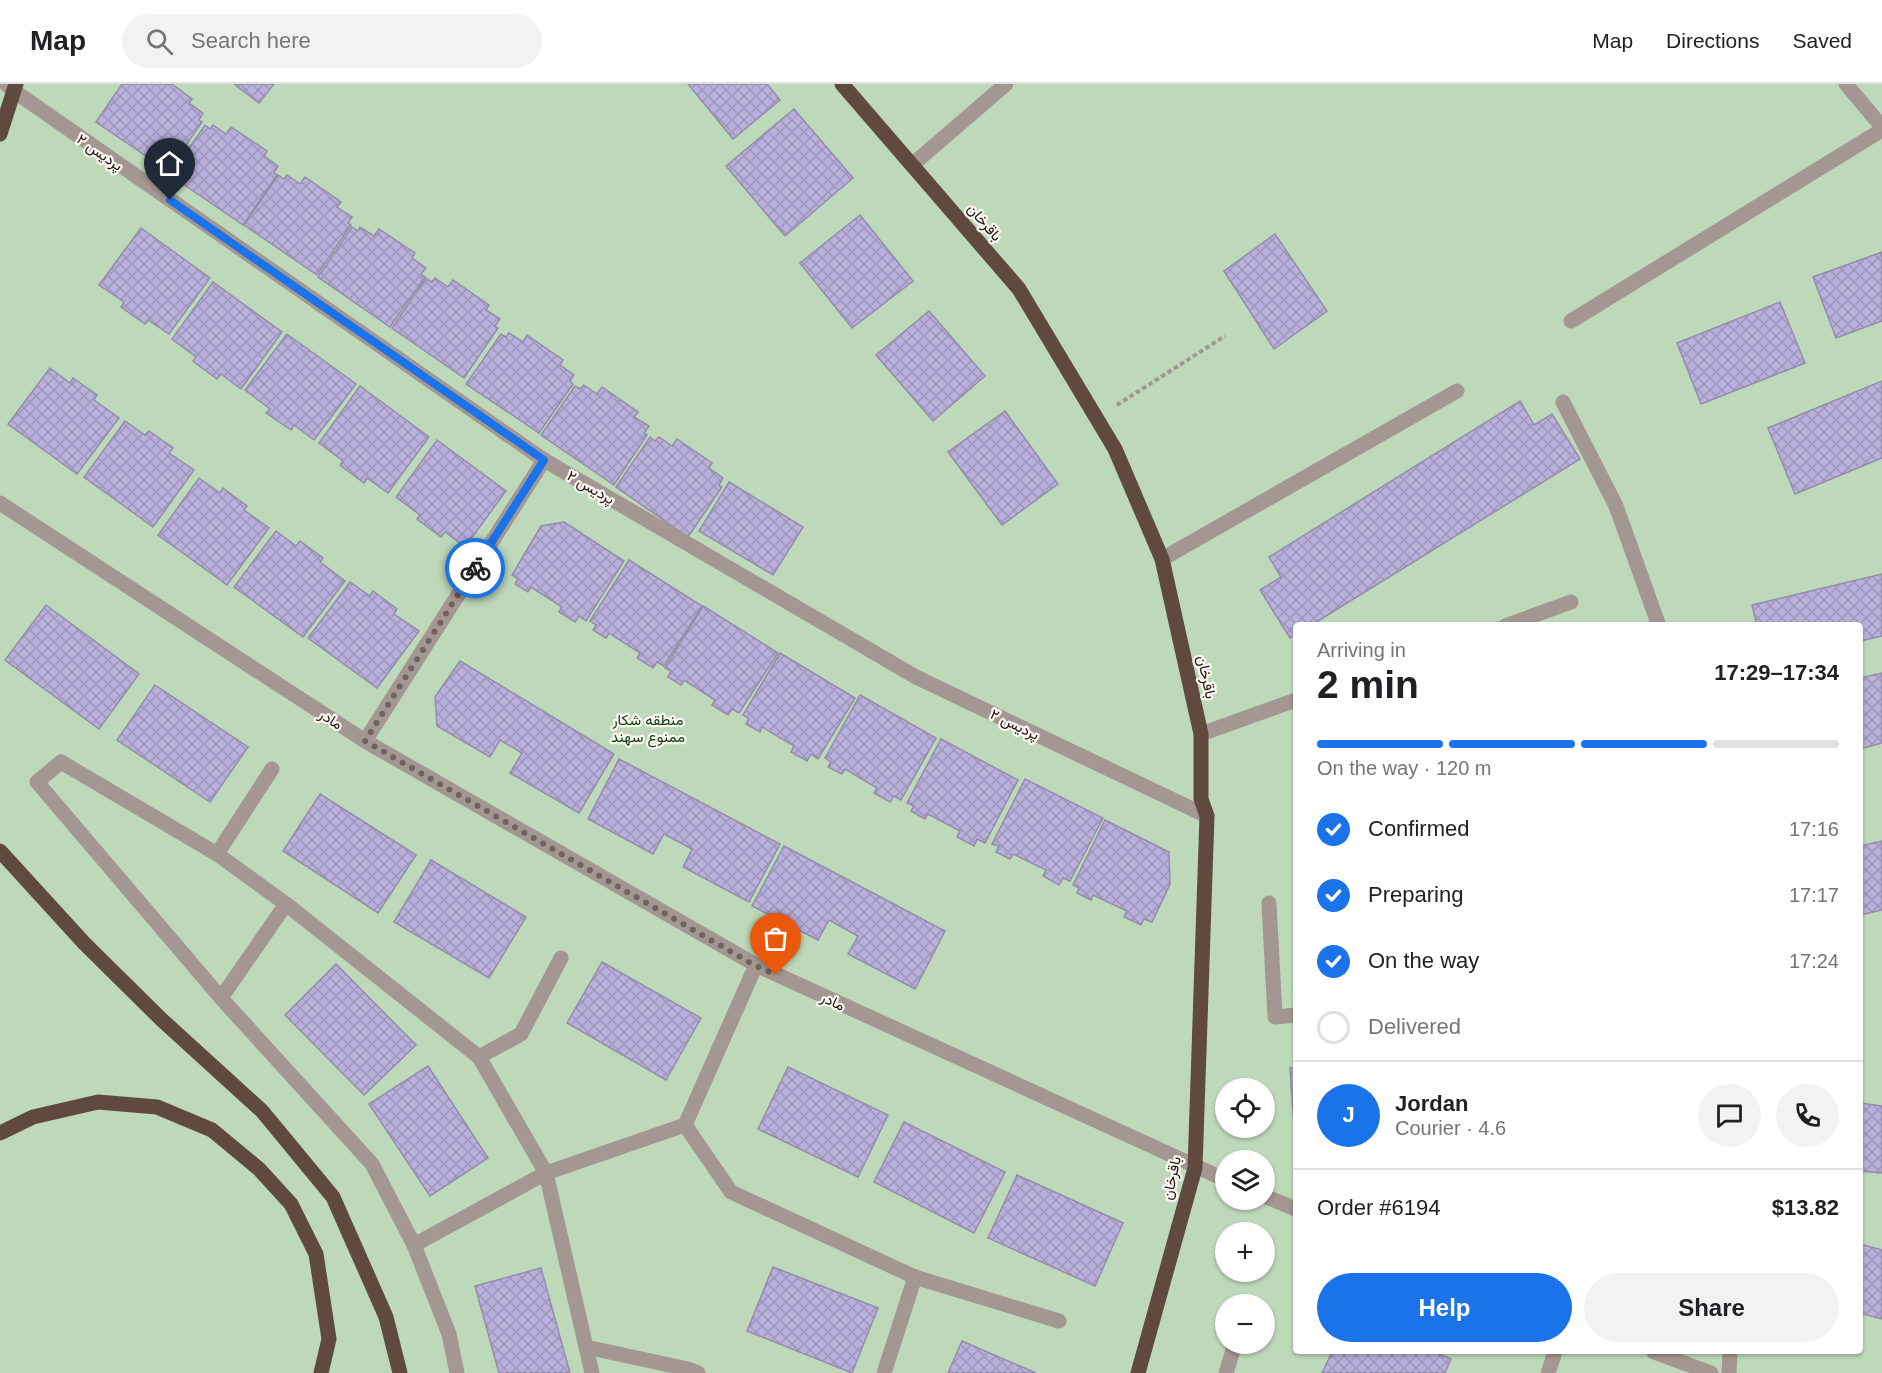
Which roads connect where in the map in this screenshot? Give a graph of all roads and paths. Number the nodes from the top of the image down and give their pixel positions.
1 (842, 84) edge
2 (1006, 84) edge
3 (1846, 84) edge
4 (12, 86) edge
5 (1882, 128) edge
6 (0, 134) edge
7 (912, 165) junction
8 (1571, 321) dead end
9 (1225, 336) dead end
10 (1457, 391) dead end
11 (1563, 402) dead end
12 (1096, 418) junction
13 (544, 460) junction
14 (0, 503) edge
15 (1162, 559) junction
16 (1571, 602) dead end
17 (1516, 622) edge
18 (1658, 622) edge
19 (1293, 701) edge
20 (1201, 734) junction
21 (365, 741) junction
22 (272, 770) dead end
23 (1207, 816) junction
24 (0, 851) edge
25 (217, 854) junction
26 (1269, 903) dead end
27 (286, 904) junction
28 (561, 958) dead end
29 (756, 966) junction
30 (221, 998) junction
31 (1293, 1015) edge
32 (479, 1057) junction
33 (685, 1125) junction
34 (0, 1134) edge
35 (1195, 1168) junction
36 (546, 1173) junction
37 (1215, 1176) edge
38 (1275, 1200) edge
39 (1293, 1208) edge
40 (414, 1245) junction
41 (915, 1277) junction
42 (1059, 1321) dead end
43 (586, 1347) junction
44 (1232, 1354) edge
45 (1554, 1354) edge
46 (1659, 1354) edge
47 (1730, 1354) edge
48 (321, 1373) edge
49 (400, 1373) edge
50 (457, 1373) edge
51 (592, 1373) edge
52 (698, 1373) edge
53 (884, 1373) edge
54 (1138, 1373) edge
55 (1226, 1373) edge
56 (1548, 1373) edge
57 (1711, 1373) edge
58 (1729, 1373) edge

1 - 7 main road, باقرخان
2 - 7 street
3 - 5 street
4 - 6 main road
4 - 13 street, پردیس ۲
5 - 8 street
7 - 12 main road, باقرخان
9 - 12 path
10 - 15 street
11 - 18 street
12 - 15 main road, باقرخان
13 - 21 street
13 - 23 street, پردیس ۲
14 - 21 street, مادر
15 - 20 main road, باقرخان
16 - 17 street
19 - 20 street
20 - 23 main road, باقرخان
21 - 29 street, مادر
22 - 25 street
23 - 35 main road, باقرخان
24 - 49 main road
25 - 27 street
25 - 30 street
26 - 31 street
27 - 30 street
27 - 32 street
28 - 32 street
29 - 33 street
29 - 35 street, مادر
30 - 40 street
32 - 36 street
33 - 36 street
33 - 41 street
34 - 48 main road
35 - 37 street, مادر
35 - 54 main road, باقرخان
36 - 40 street
36 - 43 street
38 - 39 street
40 - 50 street
41 - 42 street
41 - 53 street
43 - 51 street
43 - 52 street
44 - 55 street
45 - 56 street
46 - 57 street
47 - 58 street

